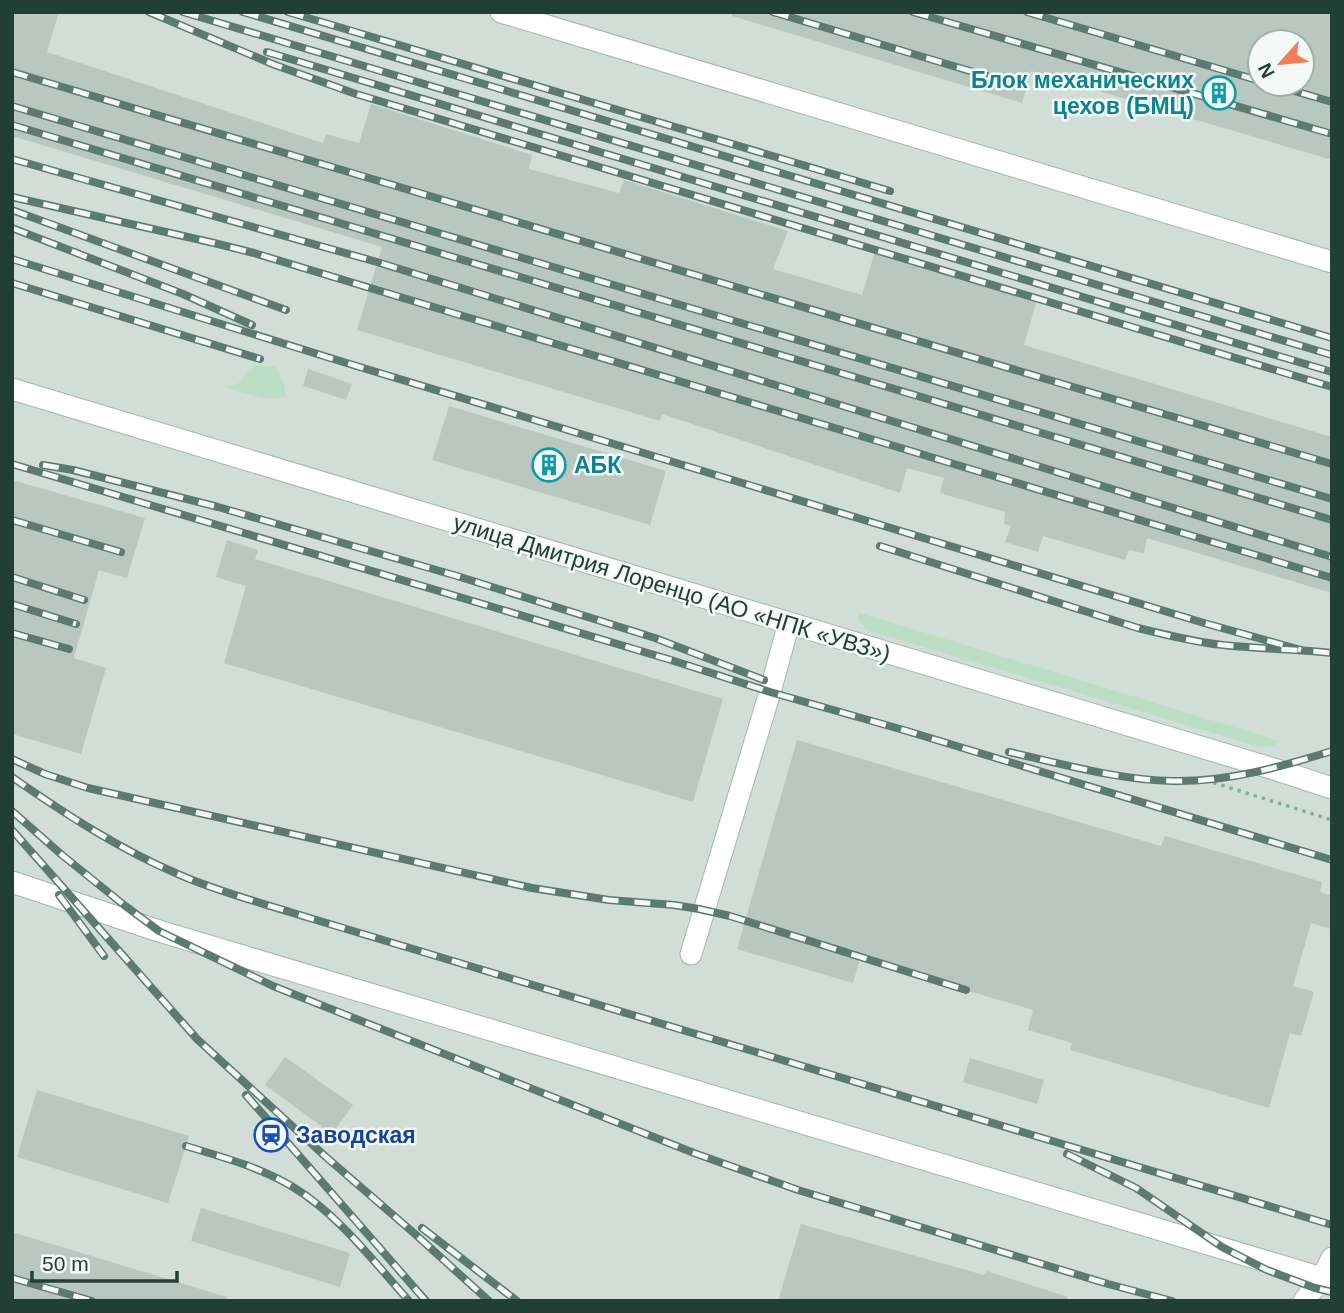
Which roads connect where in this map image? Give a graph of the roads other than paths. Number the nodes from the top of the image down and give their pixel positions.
1 (501, 12) edge
2 (1332, 262) edge
3 (12, 389) edge
4 (789, 623) junction
5 (1332, 788) edge
6 (12, 882) edge
7 (691, 954) dead end
8 (1332, 1258) edge
9 (1327, 1279) edge
10 (1304, 1301) edge

1 - 2 lane
3 - 4 lane, улица Дмитрия Лоренцо (АО «НПК «УВЗ»)
4 - 5 lane, улица Дмитрия Лоренцо (АО «НПК «УВЗ»)
4 - 7 lane
6 - 9 lane
8 - 9 lane
9 - 10 lane

